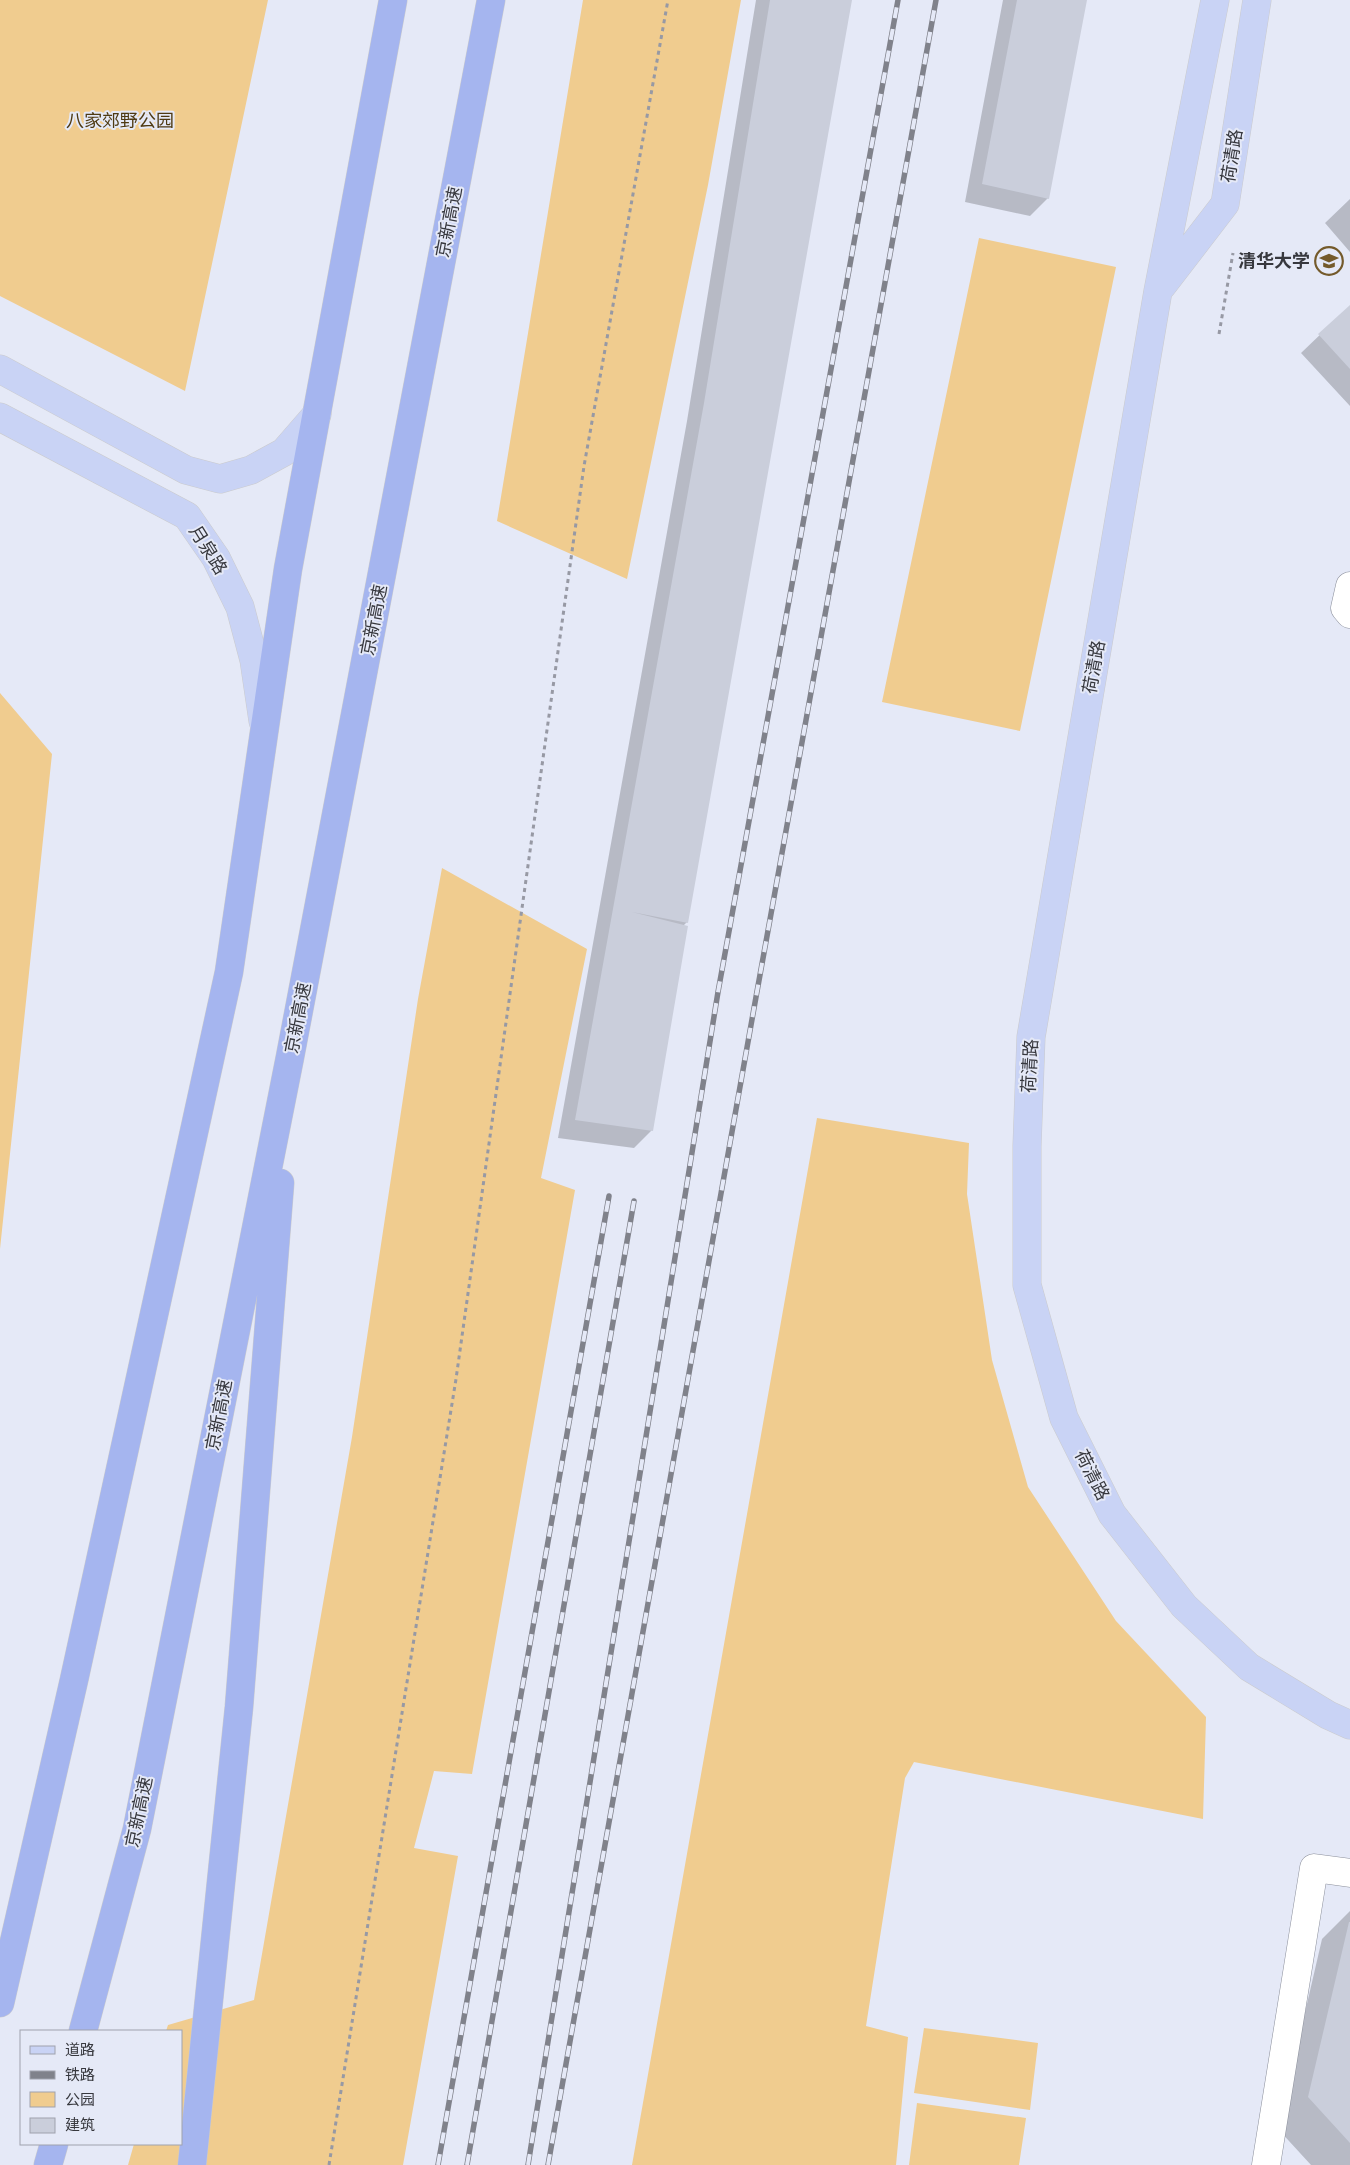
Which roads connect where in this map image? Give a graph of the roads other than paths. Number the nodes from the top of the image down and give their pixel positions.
1 (393, 0) edge
2 (491, 0) edge
3 (1215, 0) edge
4 (1257, 0) edge
5 (1158, 291) junction
6 (0, 369) edge
7 (317, 414) junction
8 (0, 416) edge
9 (1350, 586) edge
10 (1350, 614) edge
11 (265, 731) junction
12 (290, 1057) junction
13 (1350, 1725) edge
14 (1350, 1873) edge
15 (0, 2003) edge
16 (83, 2030) edge
17 (54, 2145) edge
18 (48, 2165) edge
19 (192, 2165) edge
20 (1266, 2165) edge

1 - 7 highway
2 - 12 highway, 京新高速
3 - 5 main road, 荷清路
4 - 5 main road, 荷清路
5 - 13 main road, 荷清路
6 - 7 main road
7 - 11 highway
8 - 11 main road, 月泉路
9 - 10 street
11 - 15 highway
12 - 16 highway, 京新高速
12 - 19 highway
14 - 20 street
17 - 18 highway

